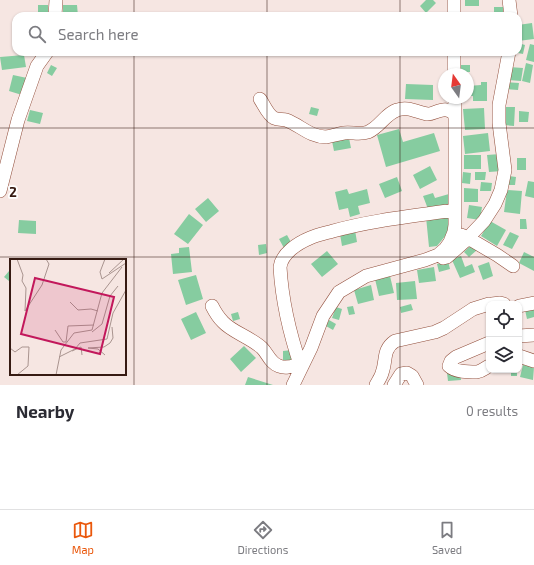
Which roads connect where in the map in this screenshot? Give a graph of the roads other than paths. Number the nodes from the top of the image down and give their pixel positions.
1 (56, 0) edge
2 (454, 0) edge
3 (509, 0) edge
4 (55, 12) edge
5 (454, 12) edge
6 (510, 12) edge
7 (44, 56) edge
8 (454, 56) edge
9 (508, 56) edge
10 (454, 68) edge
11 (260, 99) dead end
12 (455, 104) edge
13 (455, 116) junction
14 (0, 191) edge
15 (455, 210) junction
16 (454, 232) junction
17 (468, 238) junction
18 (432, 258) junction
19 (513, 266) dead end
20 (534, 303) edge
21 (486, 305) edge
22 (522, 305) edge
23 (212, 306) dead end
24 (534, 335) edge
25 (522, 336) edge
26 (486, 344) edge
27 (522, 357) edge
28 (534, 361) edge
29 (301, 365) junction
30 (486, 368) edge
31 (293, 385) edge
32 (376, 385) edge
33 (394, 385) edge
34 (417, 385) edge

1 - 4 street
2 - 5 street
3 - 6 street
7 - 14 street
8 - 10 street
9 - 17 street
11 - 13 street
12 - 13 street
13 - 15 street
15 - 16 street
15 - 29 street
16 - 17 street
16 - 18 street
17 - 18 street
17 - 19 street
18 - 29 street
20 - 22 street
21 - 32 street
23 - 29 street
24 - 25 street
26 - 30 street
27 - 28 street
29 - 31 street
33 - 34 street

